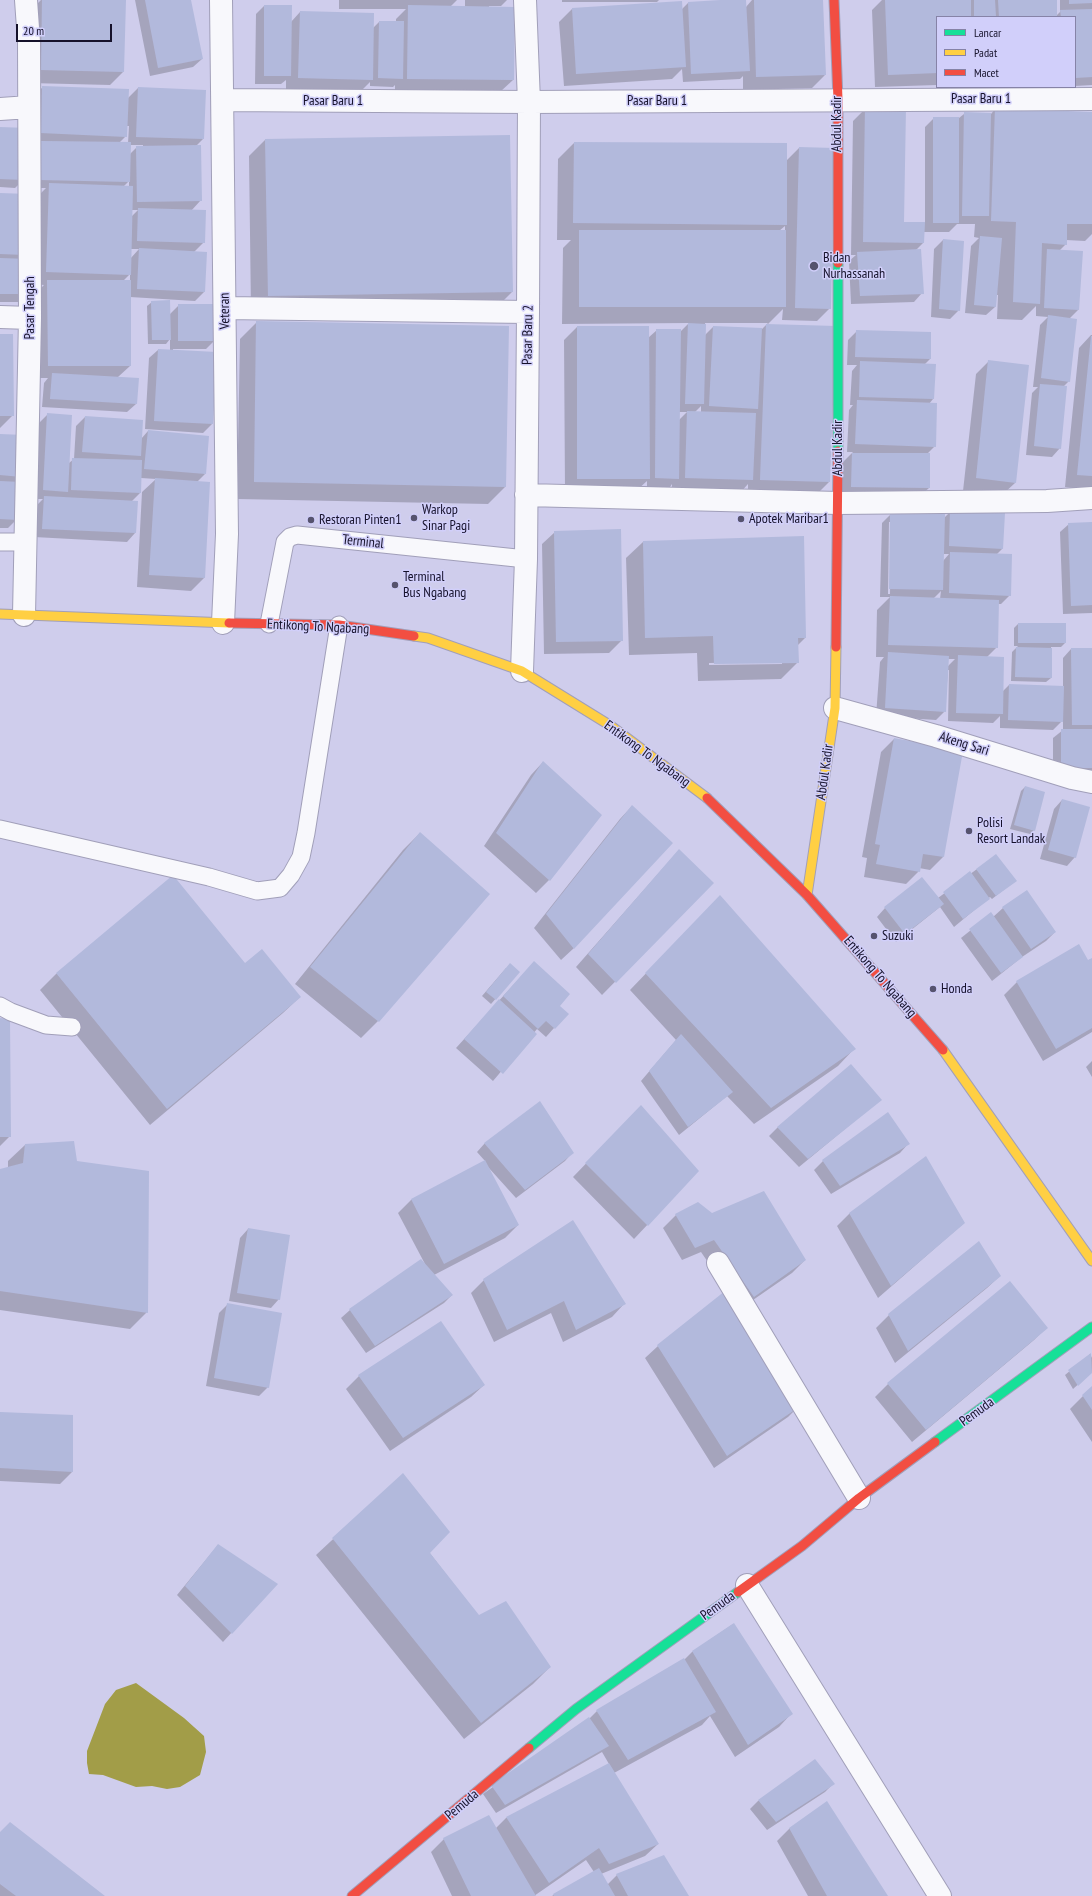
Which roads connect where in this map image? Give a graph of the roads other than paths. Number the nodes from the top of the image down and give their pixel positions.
1 (26, 0) edge
2 (221, 0) edge
3 (525, 0) edge
4 (834, 0) edge
5 (1092, 99) edge
6 (223, 100) junction
7 (838, 100) junction
8 (529, 102) junction
9 (29, 107) junction
10 (0, 109) edge
11 (225, 308) junction
12 (528, 312) junction
13 (0, 317) edge
14 (30, 318) junction
15 (526, 495) junction
16 (1092, 498) edge
17 (838, 503) junction
18 (0, 542) edge
19 (26, 542) junction
20 (526, 559) junction
21 (0, 614) edge
22 (24, 616) junction
23 (223, 623) junction
24 (269, 624) junction
25 (339, 625) junction
26 (522, 671) junction
27 (835, 708) junction
28 (1092, 782) edge
29 (0, 829) edge
30 (808, 895) junction
31 (0, 1006) edge
32 (72, 1028) dead end
33 (1092, 1261) edge
34 (718, 1263) dead end
35 (1092, 1327) edge
36 (859, 1498) junction
37 (747, 1585) junction
38 (352, 1896) edge
39 (940, 1896) edge

1 - 9 street, Pasar Tengah
2 - 6 street, Veteran
3 - 8 street, Pasar Baru 2
4 - 7 main road, Abdul Kadir
5 - 7 street, Pasar Baru 1
6 - 8 street, Pasar Baru 1
6 - 11 street, Veteran
7 - 8 street, Pasar Baru 1
7 - 17 main road, Abdul Kadir
8 - 12 street, Pasar Baru 2
9 - 10 street
9 - 14 street, Pasar Tengah
11 - 12 street
11 - 23 street, Veteran
12 - 15 street, Pasar Baru 2
13 - 14 street
14 - 19 street, Pasar Tengah
15 - 17 street
15 - 20 street, Pasar Baru 2
16 - 17 street
17 - 27 main road, Abdul Kadir
18 - 19 lane
19 - 22 street, Pasar Tengah
20 - 24 lane, Terminal
20 - 26 street, Pasar Baru 2
21 - 22 main road, Entikong To Ngabang
22 - 23 main road, Entikong To Ngabang
23 - 24 main road, Entikong To Ngabang
24 - 25 main road, Entikong To Ngabang
25 - 26 main road, Entikong To Ngabang
25 - 29 lane
26 - 30 main road, Entikong To Ngabang
27 - 28 street, Akeng Sari
27 - 30 main road, Abdul Kadir
30 - 33 main road, Entikong To Ngabang
31 - 32 lane
34 - 36 street
35 - 36 main road, Pemuda
36 - 37 main road, Pemuda
37 - 38 main road, Pemuda
37 - 39 street

